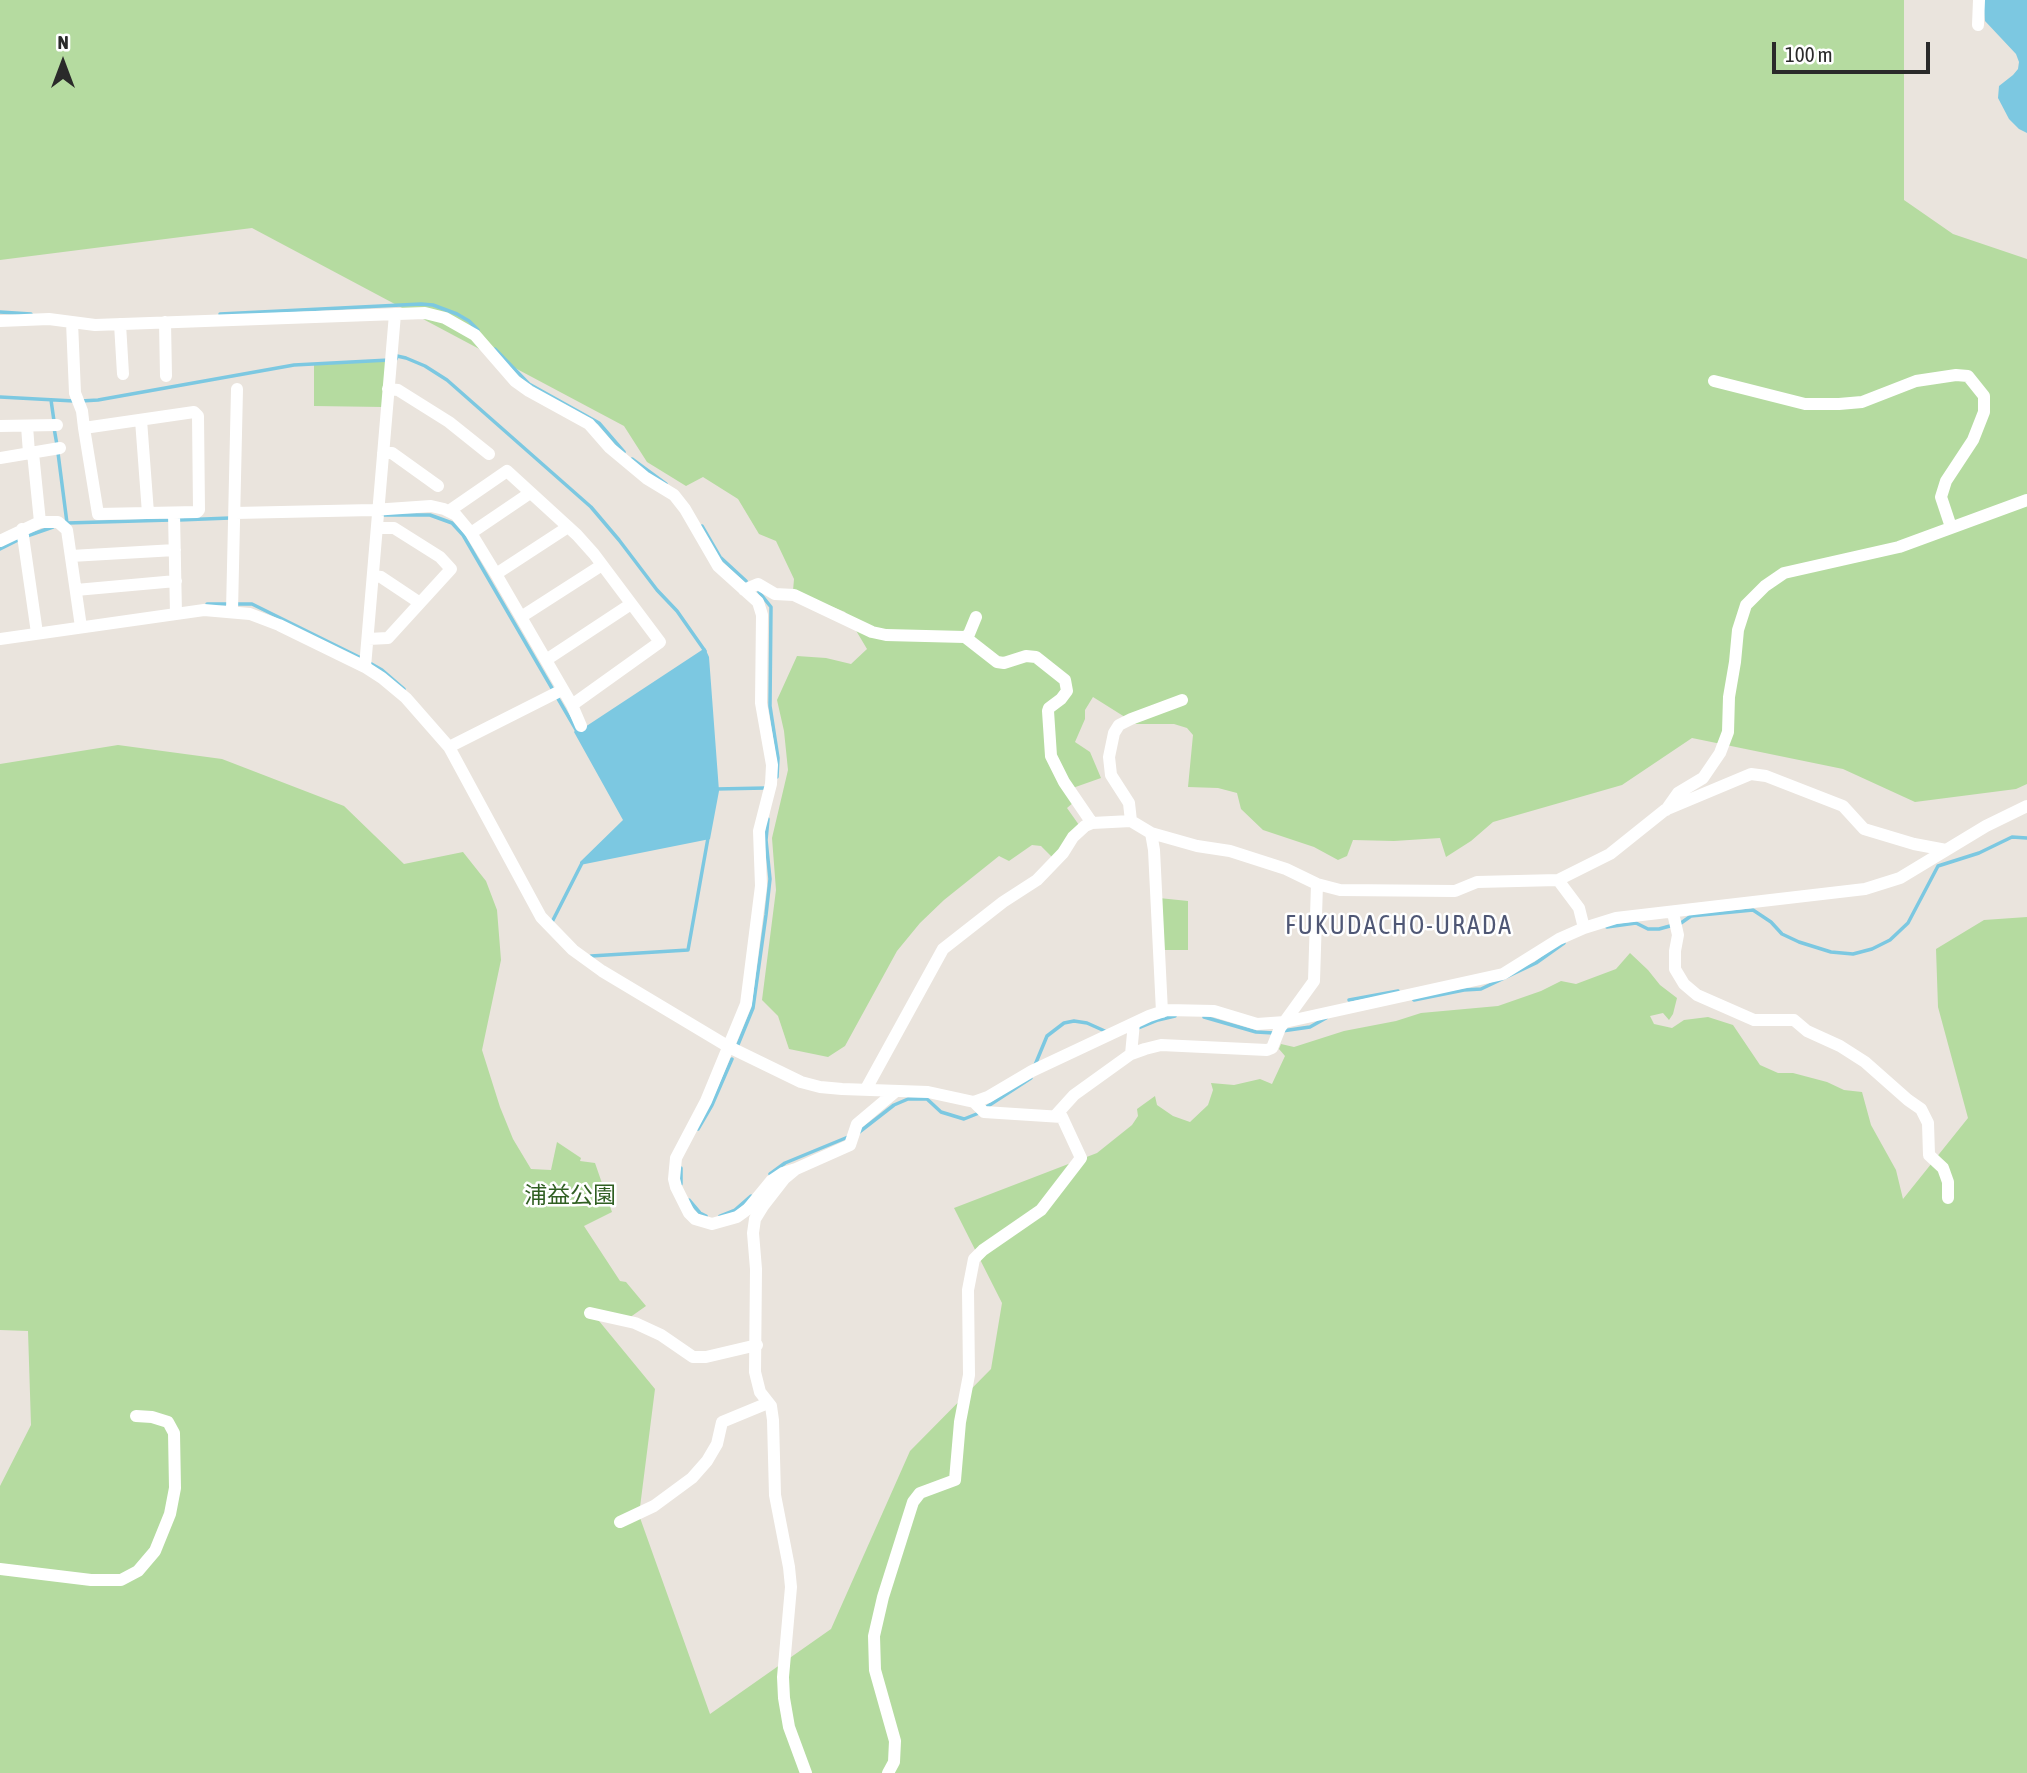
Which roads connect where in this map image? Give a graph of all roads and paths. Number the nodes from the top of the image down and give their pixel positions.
1 (1979, 0) edge
2 (1978, 25) dead end
3 (395, 314) junction
4 (0, 321) edge
5 (72, 322) junction
6 (165, 322) junction
7 (120, 324) junction
8 (123, 374) dead end
9 (166, 376) dead end
10 (1714, 381) dead end
11 (237, 389) dead end
12 (391, 390) junction
13 (141, 420) junction
14 (55, 425) dead end
15 (0, 426) edge
16 (27, 426) junction
17 (85, 428) junction
18 (58, 448) dead end
19 (29, 451) junction
20 (386, 453) junction
21 (489, 454) dead end
22 (0, 458) edge
23 (438, 486) dead end
24 (530, 493) junction
25 (2027, 500) edge
26 (449, 511) junction
27 (148, 513) junction
28 (174, 517) junction
29 (235, 517) junction
30 (380, 518) junction
31 (40, 522) junction
32 (568, 527) junction
33 (1951, 527) junction
34 (471, 533) junction
35 (24, 534) junction
36 (0, 541) edge
37 (175, 550) junction
38 (71, 556) junction
39 (602, 565) junction
40 (496, 574) junction
41 (376, 576) junction
42 (176, 581) junction
43 (76, 590) junction
44 (744, 590) junction
45 (420, 603) junction
46 (631, 604) junction
47 (232, 605) junction
48 (176, 610) junction
49 (521, 617) junction
50 (976, 617) dead end
51 (81, 626) junction
52 (37, 633) junction
53 (965, 637) junction
54 (0, 639) edge
55 (371, 639) junction
56 (547, 660) junction
57 (366, 663) junction
58 (557, 692) junction
59 (1182, 700) dead end
60 (572, 705) junction
61 (581, 726) dead end
62 (449, 747) junction
63 (2027, 806) edge
64 (1665, 810) junction
65 (1130, 821) junction
66 (1092, 823) junction
67 (1151, 833) junction
68 (1946, 850) junction
69 (1558, 880) junction
70 (1317, 884) junction
71 (1675, 921) junction
72 (1584, 928) junction
73 (1162, 1012) junction
74 (1135, 1028) junction
75 (1282, 1028) junction
76 (729, 1047) junction
77 (1131, 1054) junction
78 (866, 1089) junction
79 (895, 1092) junction
80 (979, 1107) junction
81 (1055, 1116) junction
82 (796, 1169) junction
83 (1948, 1198) dead end
84 (590, 1313) dead end
85 (757, 1345) junction
86 (768, 1403) junction
87 (136, 1416) dead end
88 (620, 1522) dead end
89 (0, 1569) edge
90 (806, 1773) edge
91 (888, 1773) edge

1 - 2 street
3 - 6 street
3 - 12 street
3 - 44 street
4 - 5 street
5 - 7 street
5 - 17 street
6 - 7 street
6 - 9 street
7 - 8 street
10 - 33 street
11 - 29 street
12 - 20 street
12 - 21 street
13 - 17 street
13 - 27 street
13 - 28 street
14 - 16 street
15 - 16 street
16 - 19 street
17 - 27 street
18 - 19 street
19 - 22 street
19 - 31 street
20 - 23 street
20 - 30 street
24 - 26 street
24 - 32 street
24 - 34 street
25 - 33 street
26 - 30 street
26 - 34 street
27 - 28 street
28 - 37 street
29 - 30 street
29 - 47 street
30 - 41 street
30 - 45 street
31 - 35 street
31 - 38 street
32 - 39 street
32 - 40 street
33 - 64 street
34 - 40 street
35 - 36 street
35 - 52 street
37 - 38 street
37 - 42 street
38 - 43 street
39 - 46 street
39 - 49 street
40 - 49 street
41 - 45 street
41 - 55 street
42 - 43 street
42 - 48 street
43 - 51 street
44 - 53 street
44 - 76 street
45 - 55 street
46 - 56 street
46 - 60 street
47 - 48 street
47 - 57 street
48 - 51 street
49 - 56 street
50 - 53 street
51 - 52 street
52 - 54 street
53 - 66 street
55 - 57 street
56 - 58 street
57 - 62 street
58 - 60 street
58 - 62 street
59 - 65 street
60 - 61 street
62 - 76 street
63 - 68 street
64 - 68 street
64 - 69 street
65 - 66 street
65 - 67 street
66 - 78 street
67 - 70 street
67 - 73 street
68 - 71 street
69 - 70 street
69 - 72 street
70 - 75 street
71 - 72 street
71 - 83 street
72 - 75 street
73 - 74 street
73 - 75 street
74 - 77 street
74 - 80 street
75 - 77 street
76 - 78 street
76 - 82 street
77 - 81 street
78 - 79 street
79 - 80 street
79 - 82 street
80 - 81 street
81 - 91 street
82 - 85 street
84 - 85 street
85 - 86 street
86 - 88 street
86 - 90 street
87 - 89 street

